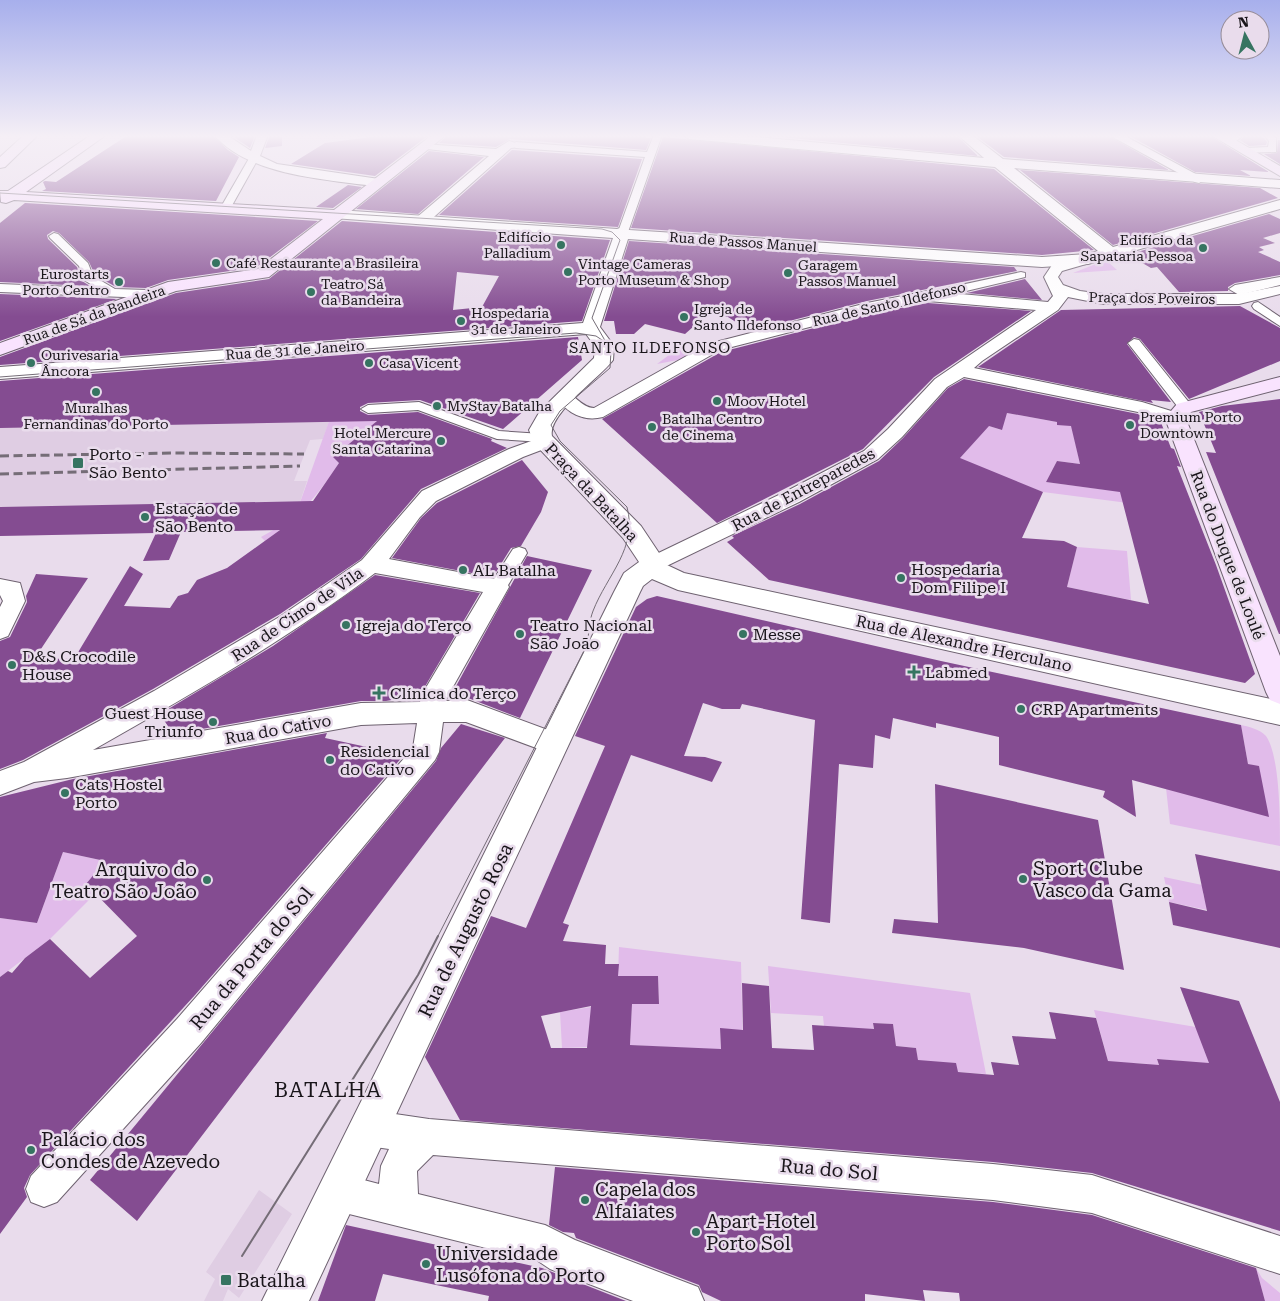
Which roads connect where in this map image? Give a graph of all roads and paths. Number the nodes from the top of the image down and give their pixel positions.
1 (232, 196) edge
2 (363, 196) edge
3 (449, 196) edge
4 (636, 196) edge
5 (1039, 196) edge
6 (4, 198) edge
7 (1280, 204) edge
8 (226, 207) junction
9 (338, 215) junction
10 (420, 221) junction
11 (622, 232) junction
12 (54, 236) dead end
13 (1111, 253) junction
14 (1088, 260) junction
15 (1022, 275) dead end
16 (0, 288) edge
17 (1058, 288) junction
18 (1280, 290) edge
19 (114, 294) junction
20 (148, 294) junction
21 (928, 296) junction
22 (1258, 306) dead end
23 (1053, 307) junction
24 (1280, 322) edge
25 (590, 328) junction
26 (1134, 343) dead end
27 (0, 349) edge
28 (961, 371) junction
29 (0, 373) edge
30 (1280, 383) edge
31 (565, 397) junction
32 (368, 409) dead end
33 (1180, 413) junction
34 (544, 440) junction
35 (519, 553) dead end
36 (371, 564) junction
37 (652, 565) junction
38 (498, 587) junction
39 (0, 588) edge
40 (0, 630) edge
41 (1280, 692) edge
42 (1280, 712) edge
43 (430, 714) junction
44 (554, 744) junction
45 (33, 770) junction
46 (0, 783) edge
47 (368, 1128) junction
48 (429, 1137) junction
49 (44, 1190) dead end
50 (337, 1192) junction
51 (406, 1208) junction
52 (1280, 1255) edge
53 (285, 1301) edge
54 (684, 1301) edge

1 - 8 street
2 - 9 main road, Rua de Sá da Bandeira
3 - 10 street
4 - 11 street
5 - 13 street
6 - 8 main road
7 - 13 street
8 - 9 main road
9 - 10 street, Rua de Passos Manuel
9 - 20 main road, Rua de Sá da Bandeira
10 - 11 street, Rua de Passos Manuel
11 - 14 street, Rua de Passos Manuel
11 - 25 street
12 - 19 street
13 - 14 street
14 - 17 street
15 - 21 street, Rua de Santo Ildefonso
16 - 19 street
17 - 18 street, Praça dos Poveiros
17 - 23 street
19 - 20 street
20 - 27 main road, Rua de Sá da Bandeira
21 - 23 street
21 - 31 street, Rua de Santo Ildefonso
22 - 24 street
23 - 28 street, Rua de Entreparedes
25 - 29 street, Rua de 31 de Janeiro
25 - 31 street, Praça da Batalha
26 - 33 street
28 - 33 street
28 - 37 street, Rua de Entreparedes
30 - 33 main road
31 - 34 street, Praça da Batalha
32 - 34 street
33 - 41 main road, Rua do Duque de Loulé
34 - 36 street, Rua de Cimo de Vila
34 - 37 street, Praça da Batalha
35 - 38 street
36 - 38 street
36 - 45 street, Rua de Cimo de Vila
37 - 42 street, Rua de Alexandre Herculano
37 - 44 street, Rua de Augusto Rosa
38 - 43 street, Rua da Porta do Sol
39 - 40 street
43 - 44 street, Rua do Cativo
43 - 45 street, Rua do Cativo
43 - 49 street, Rua da Porta do Sol
44 - 47 street, Rua de Augusto Rosa
45 - 46 street, Rua do Cativo
47 - 48 street, Rua do Sol
47 - 50 street, Rua de Augusto Rosa
48 - 51 street
48 - 52 street, Rua do Sol
50 - 51 street
50 - 53 street, Rua de Augusto Rosa
51 - 54 street

